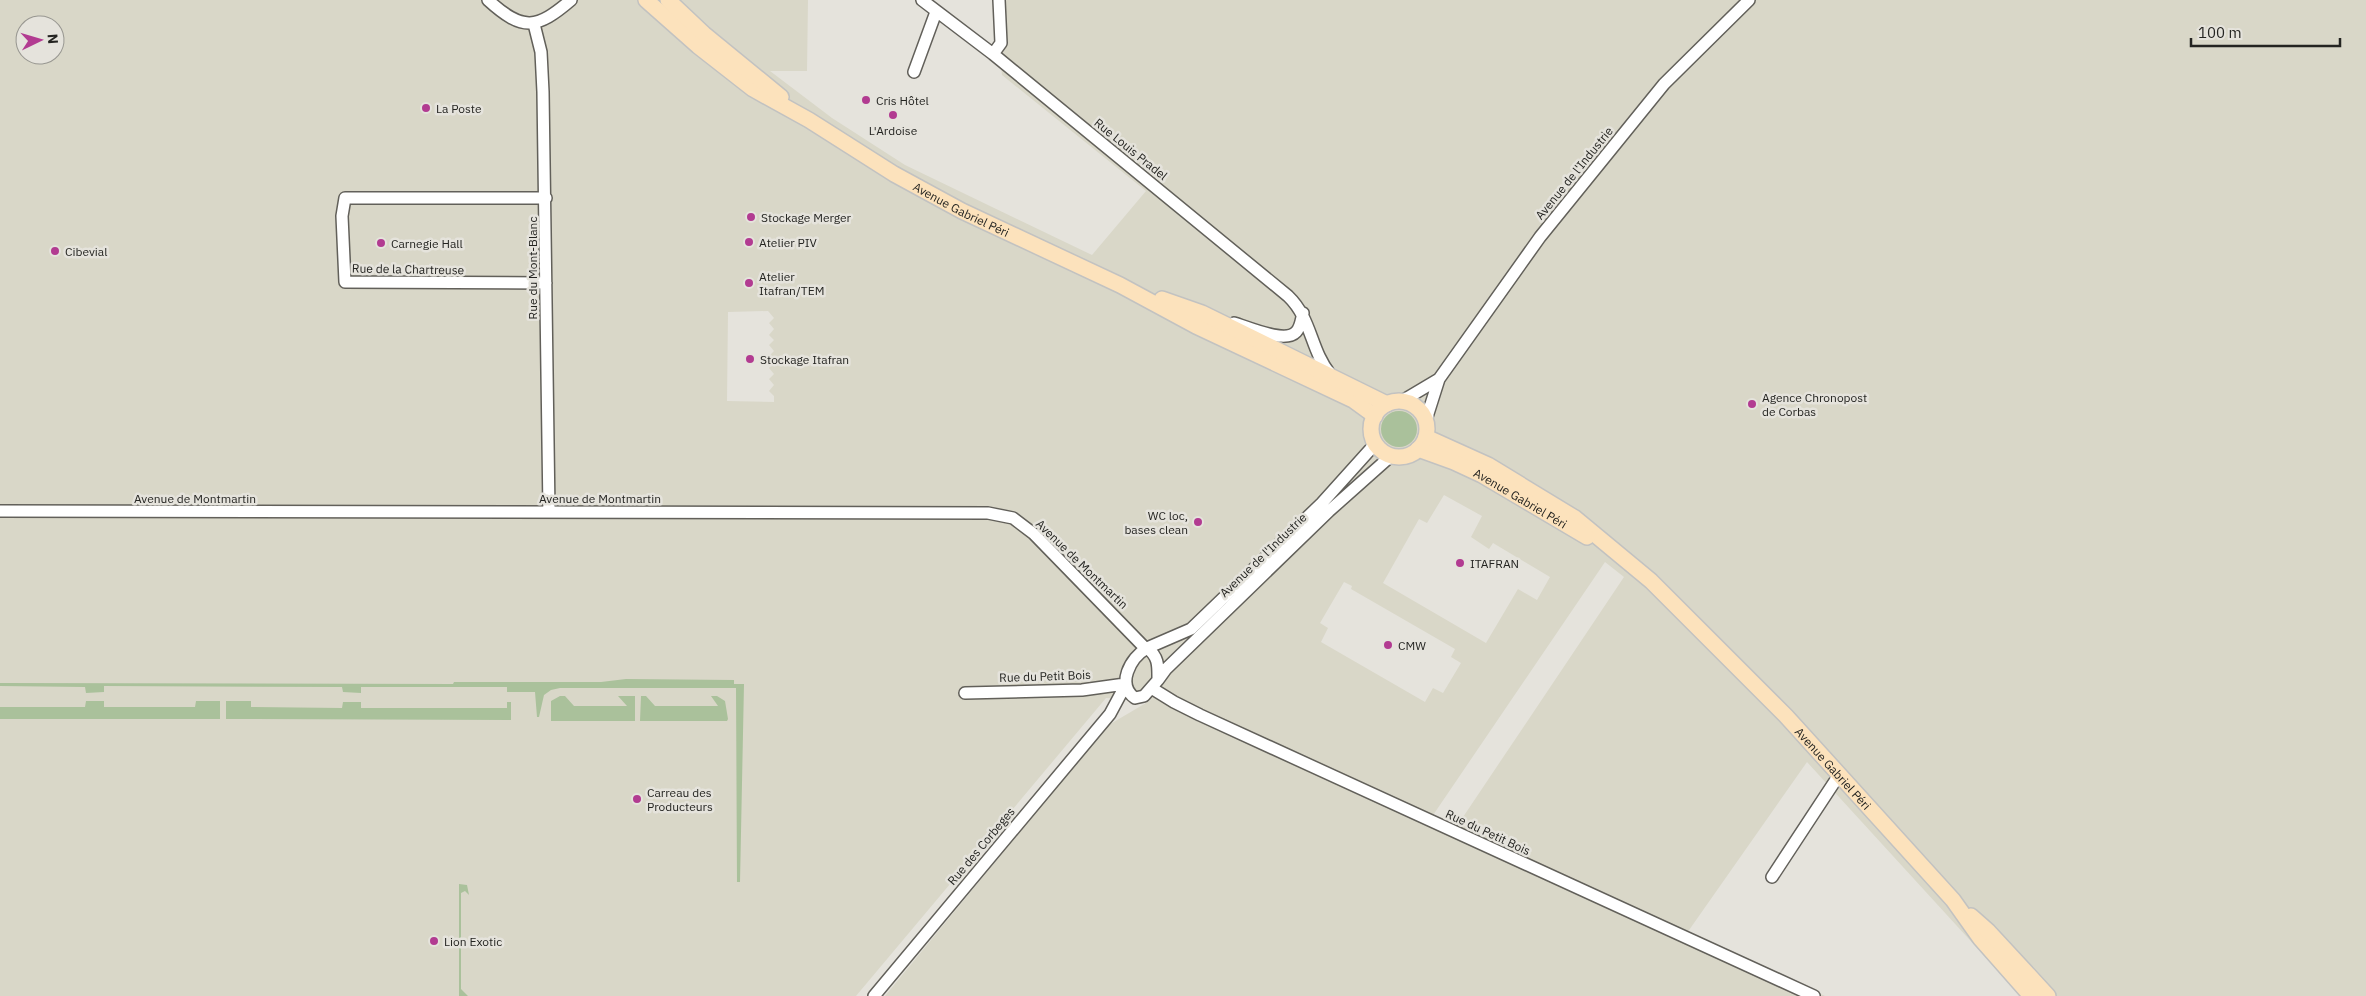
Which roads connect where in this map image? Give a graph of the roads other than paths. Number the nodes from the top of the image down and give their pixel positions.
1 (488, 0) edge
2 (564, 0) edge
3 (572, 0) edge
4 (646, 0) edge
5 (668, 0) edge
6 (922, 0) edge
7 (999, 0) edge
8 (1748, 0) edge
9 (936, 12) junction
10 (550, 18) junction
11 (534, 24) junction
12 (993, 54) junction
13 (914, 72) dead end
14 (809, 120) junction
15 (546, 198) junction
16 (546, 283) junction
17 (1120, 285) junction
18 (1202, 313) junction
19 (1303, 313) junction
20 (1333, 378) junction
21 (1439, 378) junction
22 (1395, 402) junction
23 (1375, 416) junction
24 (1426, 420) junction
25 (1376, 443) junction
26 (1422, 443) junction
27 (1392, 456) junction
28 (0, 511) edge
29 (549, 512) junction
30 (1146, 648) junction
31 (1156, 684) junction
32 (1125, 685) junction
33 (966, 692) dead end
34 (1136, 698) junction
35 (1110, 714) junction
36 (1839, 775) junction
37 (1772, 877) dead end
38 (1953, 900) junction
39 (874, 996) edge
40 (1814, 996) edge
41 (2031, 996) edge
42 (2048, 996) edge

1 - 11 street
2 - 10 street
3 - 10 street
4 - 14 main road, Avenue Gabriel Péri
5 - 14 main road, Avenue Gabriel Péri
6 - 9 street, Rue Louis Pradel
7 - 12 street
8 - 21 street, Avenue de l'Industrie
9 - 12 street, Rue Louis Pradel
9 - 13 street
10 - 11 street
11 - 15 street, Rue du Mont-Blanc
12 - 19 street, Rue Louis Pradel
14 - 17 main road, Avenue Gabriel Péri
15 - 16 street, Rue du Mont-Blanc
15 - 16 street, Rue de la Chartreuse
16 - 29 street, Rue du Mont-Blanc
17 - 18 main road, Avenue Gabriel Péri
17 - 23 main road, Avenue Gabriel Péri
18 - 19 street
18 - 20 main road, Avenue Gabriel Péri
19 - 20 street, Rue Louis Pradel
20 - 22 main road, Avenue Gabriel Péri
21 - 22 street, Avenue de l'Industrie
21 - 24 street, Avenue de l'Industrie
22 - 23 main road
22 - 24 main road
23 - 25 main road
24 - 26 main road
25 - 27 main road
25 - 30 street, Avenue de l'Industrie
26 - 27 main road
26 - 36 main road, Avenue Gabriel Péri
27 - 31 street, Avenue de l'Industrie
28 - 29 street, Avenue de Montmartin
29 - 30 street, Avenue de Montmartin
30 - 31 street, Avenue de Montmartin
30 - 32 street, Rue des Corbeges
31 - 34 street, Rue des Corbeges
31 - 40 street, Rue du Petit Bois
32 - 33 street, Rue du Petit Bois
32 - 34 street
32 - 35 street, Rue des Corbeges
34 - 35 street, Rue des Corbeges
35 - 39 street, Rue des Corbeges
36 - 37 street
36 - 38 main road, Avenue Gabriel Péri
38 - 41 main road, Avenue Gabriel Péri
38 - 42 main road

